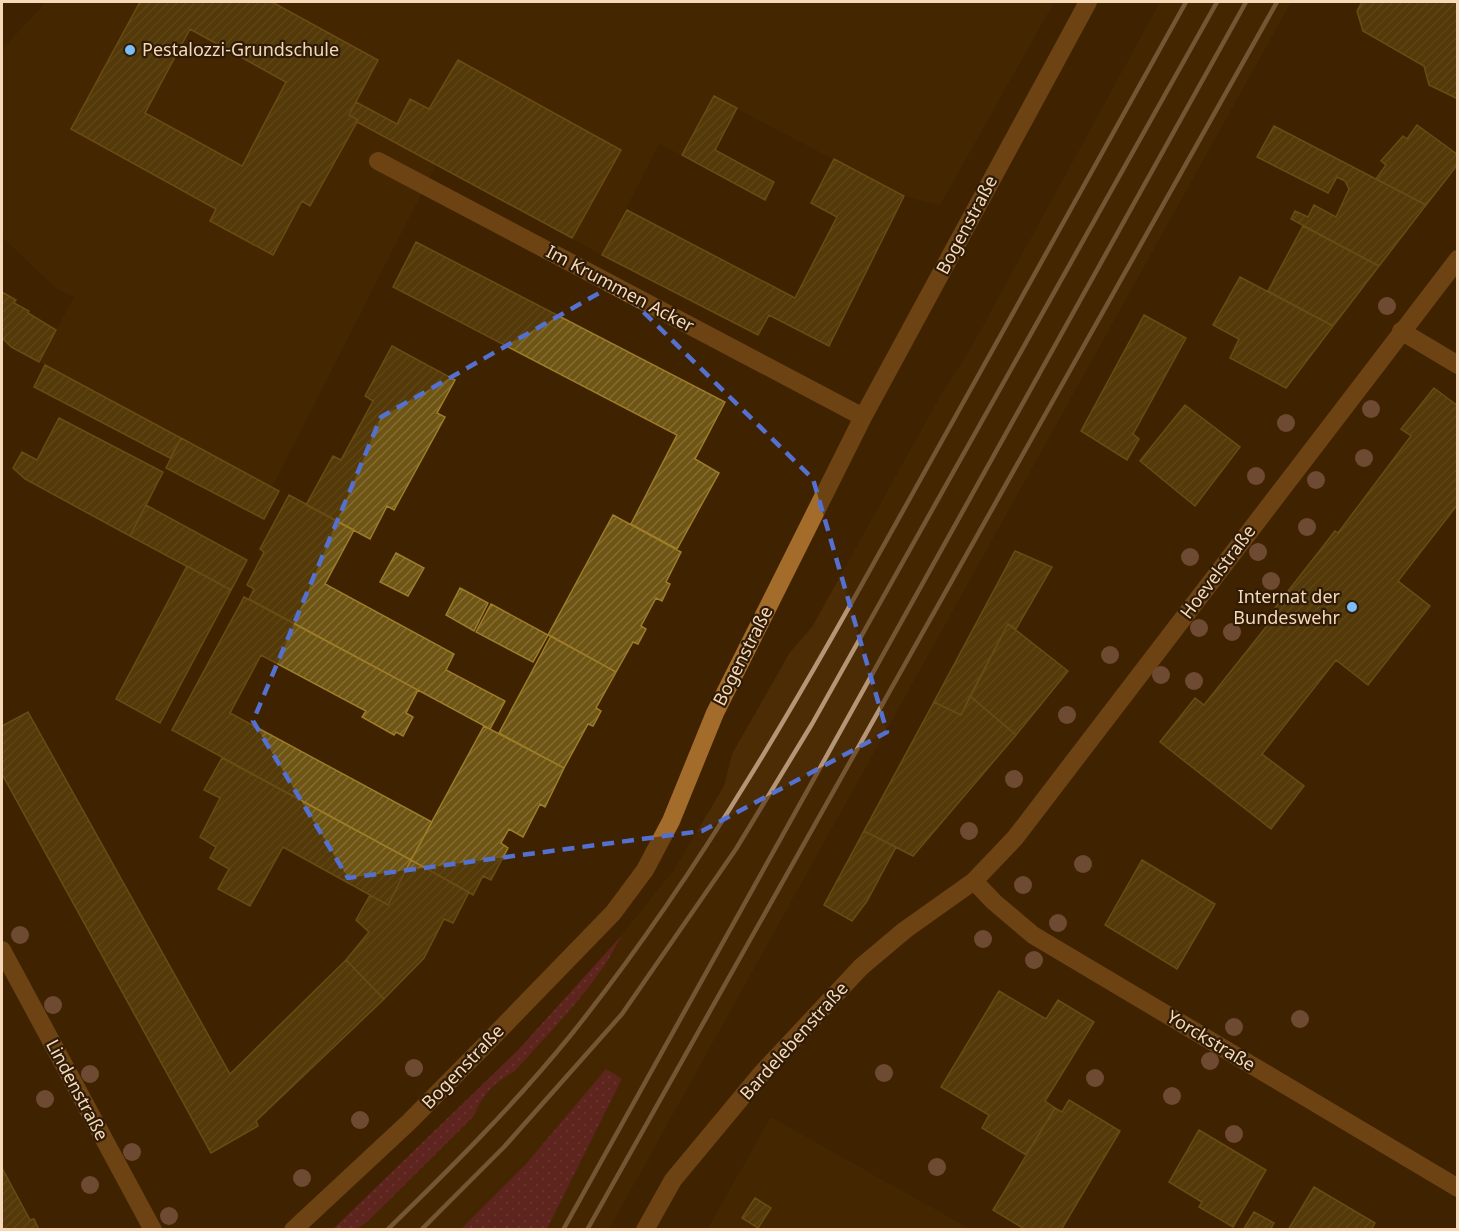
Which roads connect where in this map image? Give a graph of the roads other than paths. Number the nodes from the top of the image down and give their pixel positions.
1 (1088, 2) edge
2 (378, 161) dead end
3 (1458, 259) edge
4 (1401, 331) junction
5 (1458, 364) edge
6 (863, 417) junction
7 (974, 881) junction
8 (2, 950) edge
9 (1458, 1188) edge
10 (153, 1230) edge
11 (293, 1230) edge
12 (645, 1230) edge

1 - 6 street, Bogenstraße
2 - 6 street, Im Krummen Acker
3 - 4 street, Hoevelstraße
4 - 5 street
4 - 7 street, Hoevelstraße
6 - 11 street, Bogenstraße
7 - 9 street, Yorckstraße
7 - 12 street, Bardelebenstraße
8 - 10 street, Lindenstraße

